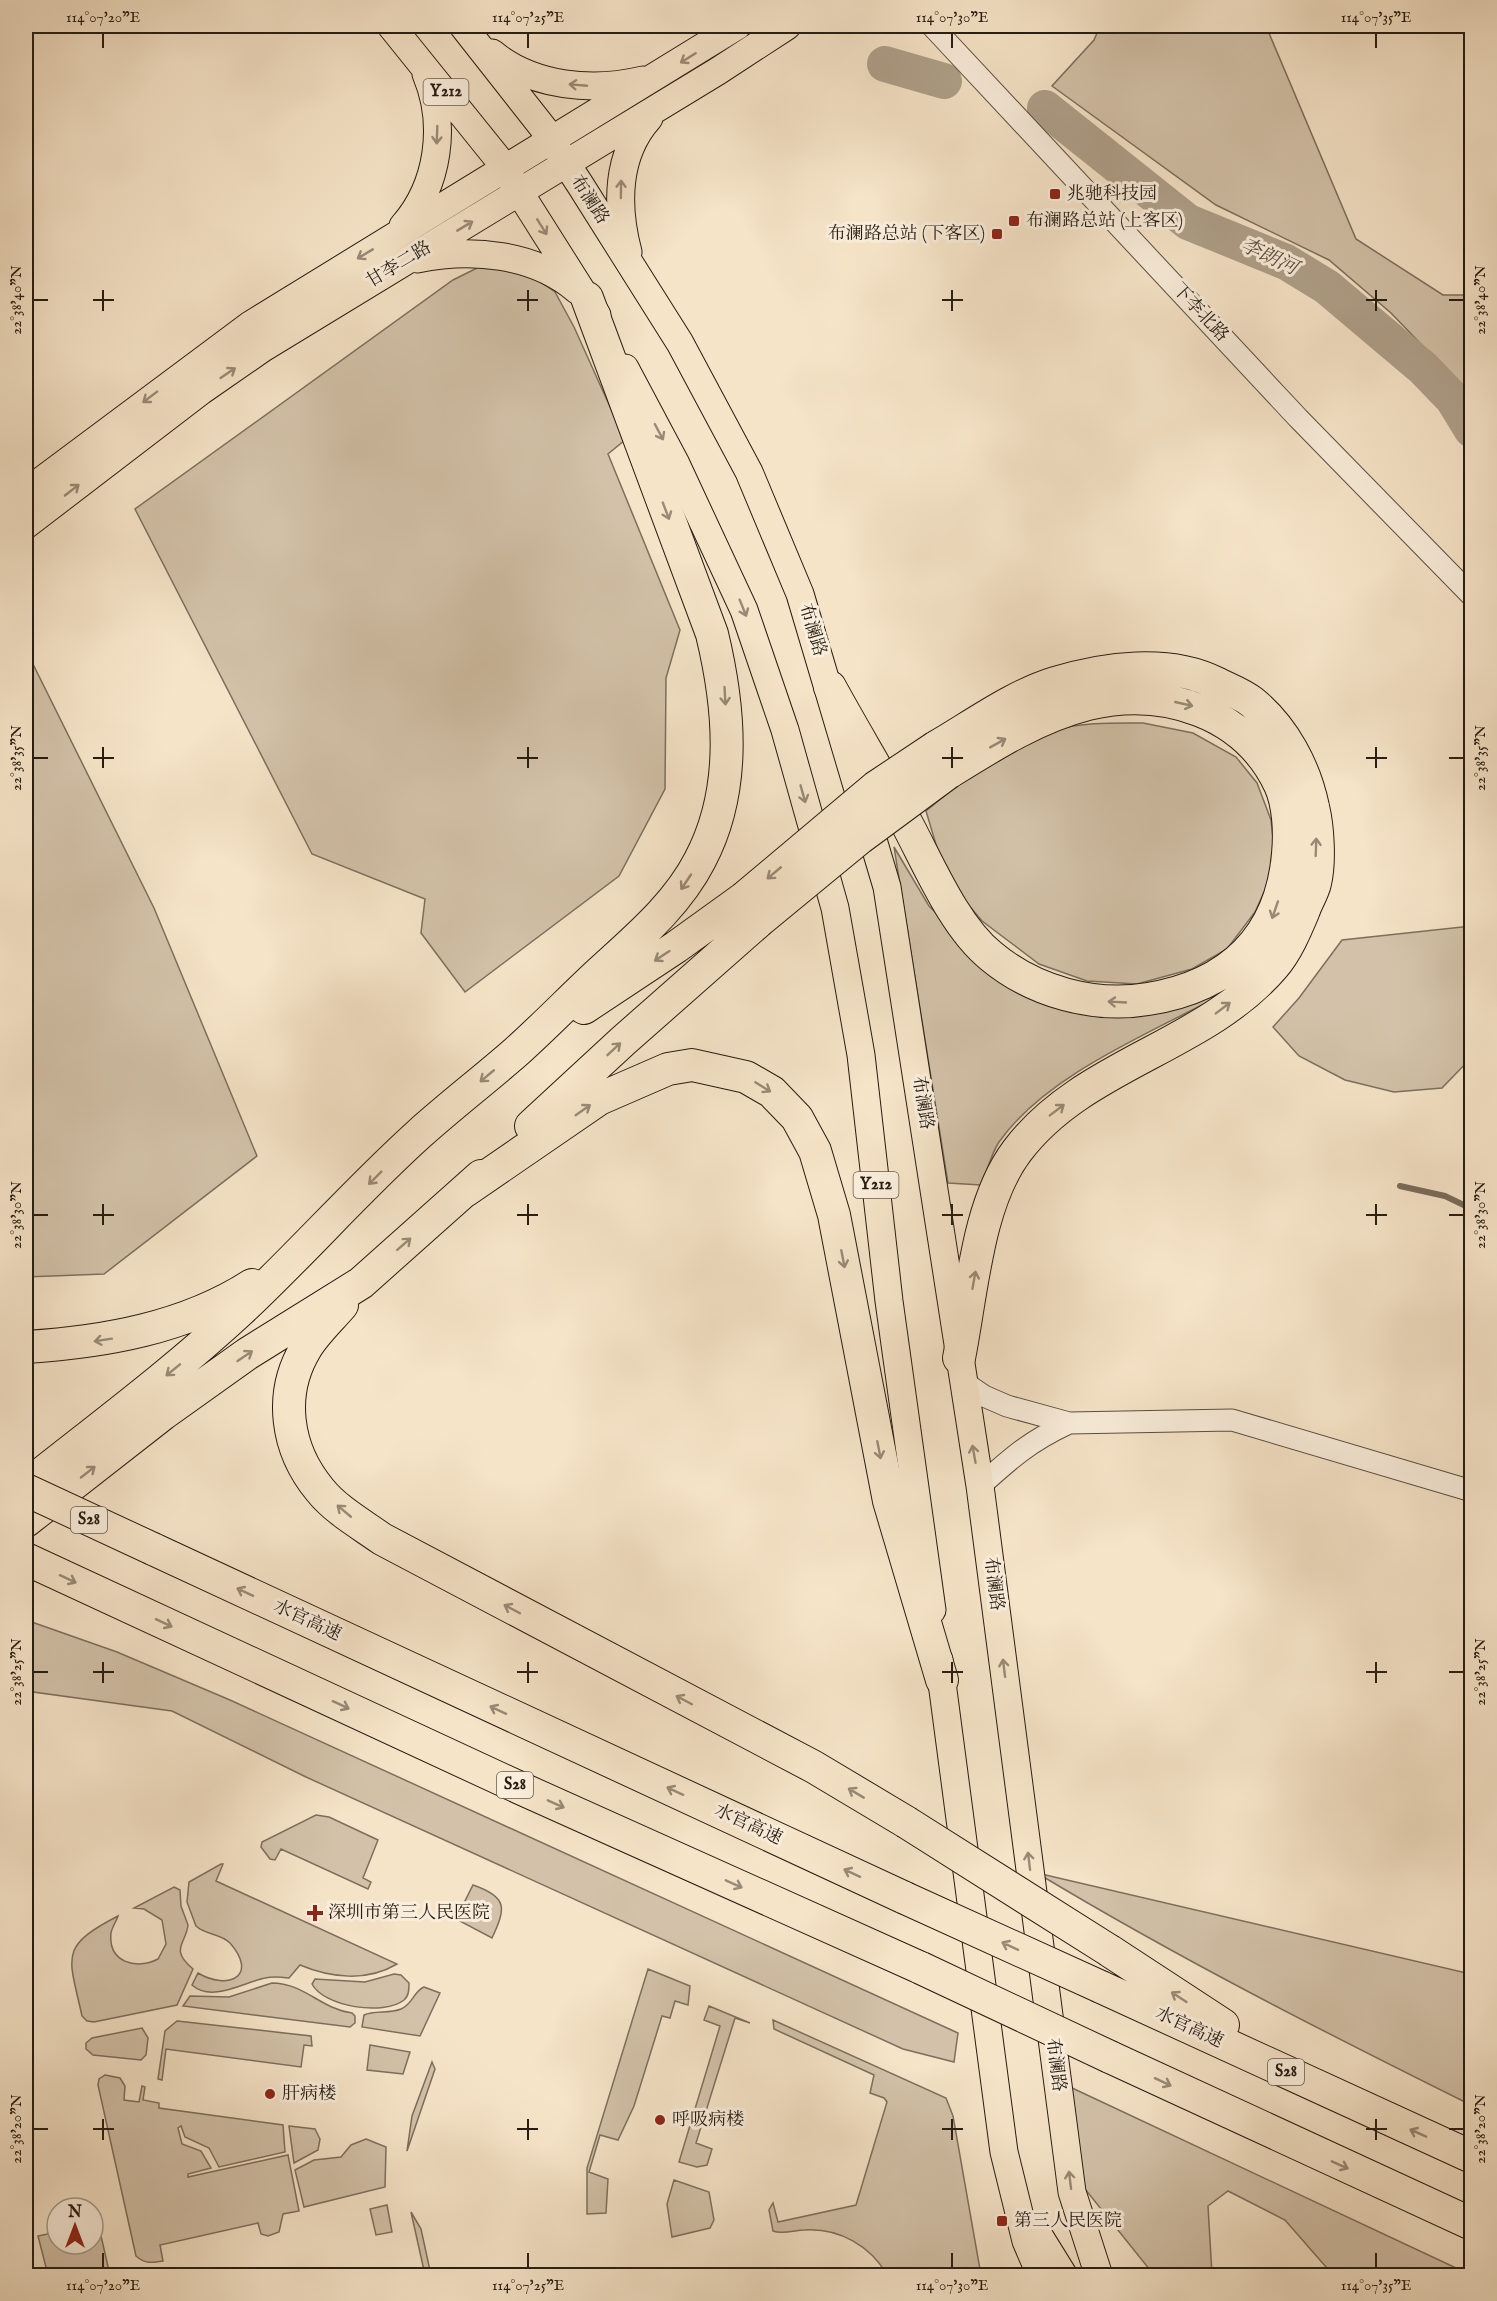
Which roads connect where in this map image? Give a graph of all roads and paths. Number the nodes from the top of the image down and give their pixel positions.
1 (391, 26) edge
2 (737, 26) edge
3 (787, 26) edge
4 (932, 26) edge
5 (470, 33) edge
6 (420, 59) junction
7 (656, 77) junction
8 (658, 108) junction
9 (551, 141) junction
10 (566, 164) junction
11 (505, 170) junction
12 (520, 192) junction
13 (393, 237) junction
14 (405, 262) junction
15 (632, 267) junction
16 (587, 298) junction
17 (26, 492) edge
18 (26, 525) edge
19 (1472, 596) edge
20 (830, 687) junction
21 (942, 760) junction
22 (751, 910) junction
23 (517, 1050) junction
24 (465, 1191) junction
25 (306, 1246) junction
26 (361, 1282) junction
27 (26, 1347) edge
28 (961, 1370) junction
29 (1069, 1423) junction
30 (980, 1486) junction
31 (26, 1488) edge
32 (1464, 1489) dead end
33 (26, 1521) edge
34 (26, 1559) edge
35 (942, 1680) junction
36 (1355, 2104) junction
37 (1472, 2157) edge
38 (1014, 2195) junction
39 (1472, 2224) edge
40 (1041, 2276) edge
41 (1064, 2276) edge
42 (1100, 2276) edge

1 - 6 main road, Y212
2 -> 7 main road, 甘李二路
3 - 8 main road, 甘李二路
4 - 19 street, 下李北路
7 -> 5 main road
5 - 9 main road, 布澜路
6 - 11 main road, Y212
6 -> 13 main road
7 - 9 main road, 甘李二路
8 - 10 main road, 甘李二路
15 -> 8 main road
9 - 10 main road, 布澜路
9 - 11 main road, 甘李二路
10 - 12 main road, 甘李二路
10 - 15 main road, 布澜路
11 - 12 main road, Y212
11 - 13 main road, 甘李二路
14 -> 12 main road, 甘李二路
12 -> 16 main road, Y212
13 -> 17 main road, 甘李二路
14 - 16 main road
18 -> 14 main road, 甘李二路
15 - 20 main road, 布澜路
16 -> 23 highway
16 -> 35 main road, Y212
21 -> 20 highway
20 - 28 main road, 布澜路
21 - 22 highway, bridge
28 -> 21 highway
22 -> 23 highway
24 -> 22 highway
23 -> 25 highway
26 -> 24 highway
24 -> 35 highway
25 -> 27 highway
25 -> 31 highway
33 -> 26 highway
36 -> 26 highway, bridge
28 - 29 street
30 -> 28 main road, 布澜路
29 - 30 street
29 - 32 street
42 -> 30 main road, 布澜路
36 -> 31 highway, 水官高速 / S28, bridge
34 -> 39 highway, S28, bridge
35 - 38 main road, Y212
37 -> 36 highway, 水官高速 / S28
38 - 40 main road, Y212
38 - 41 main road, Y212

